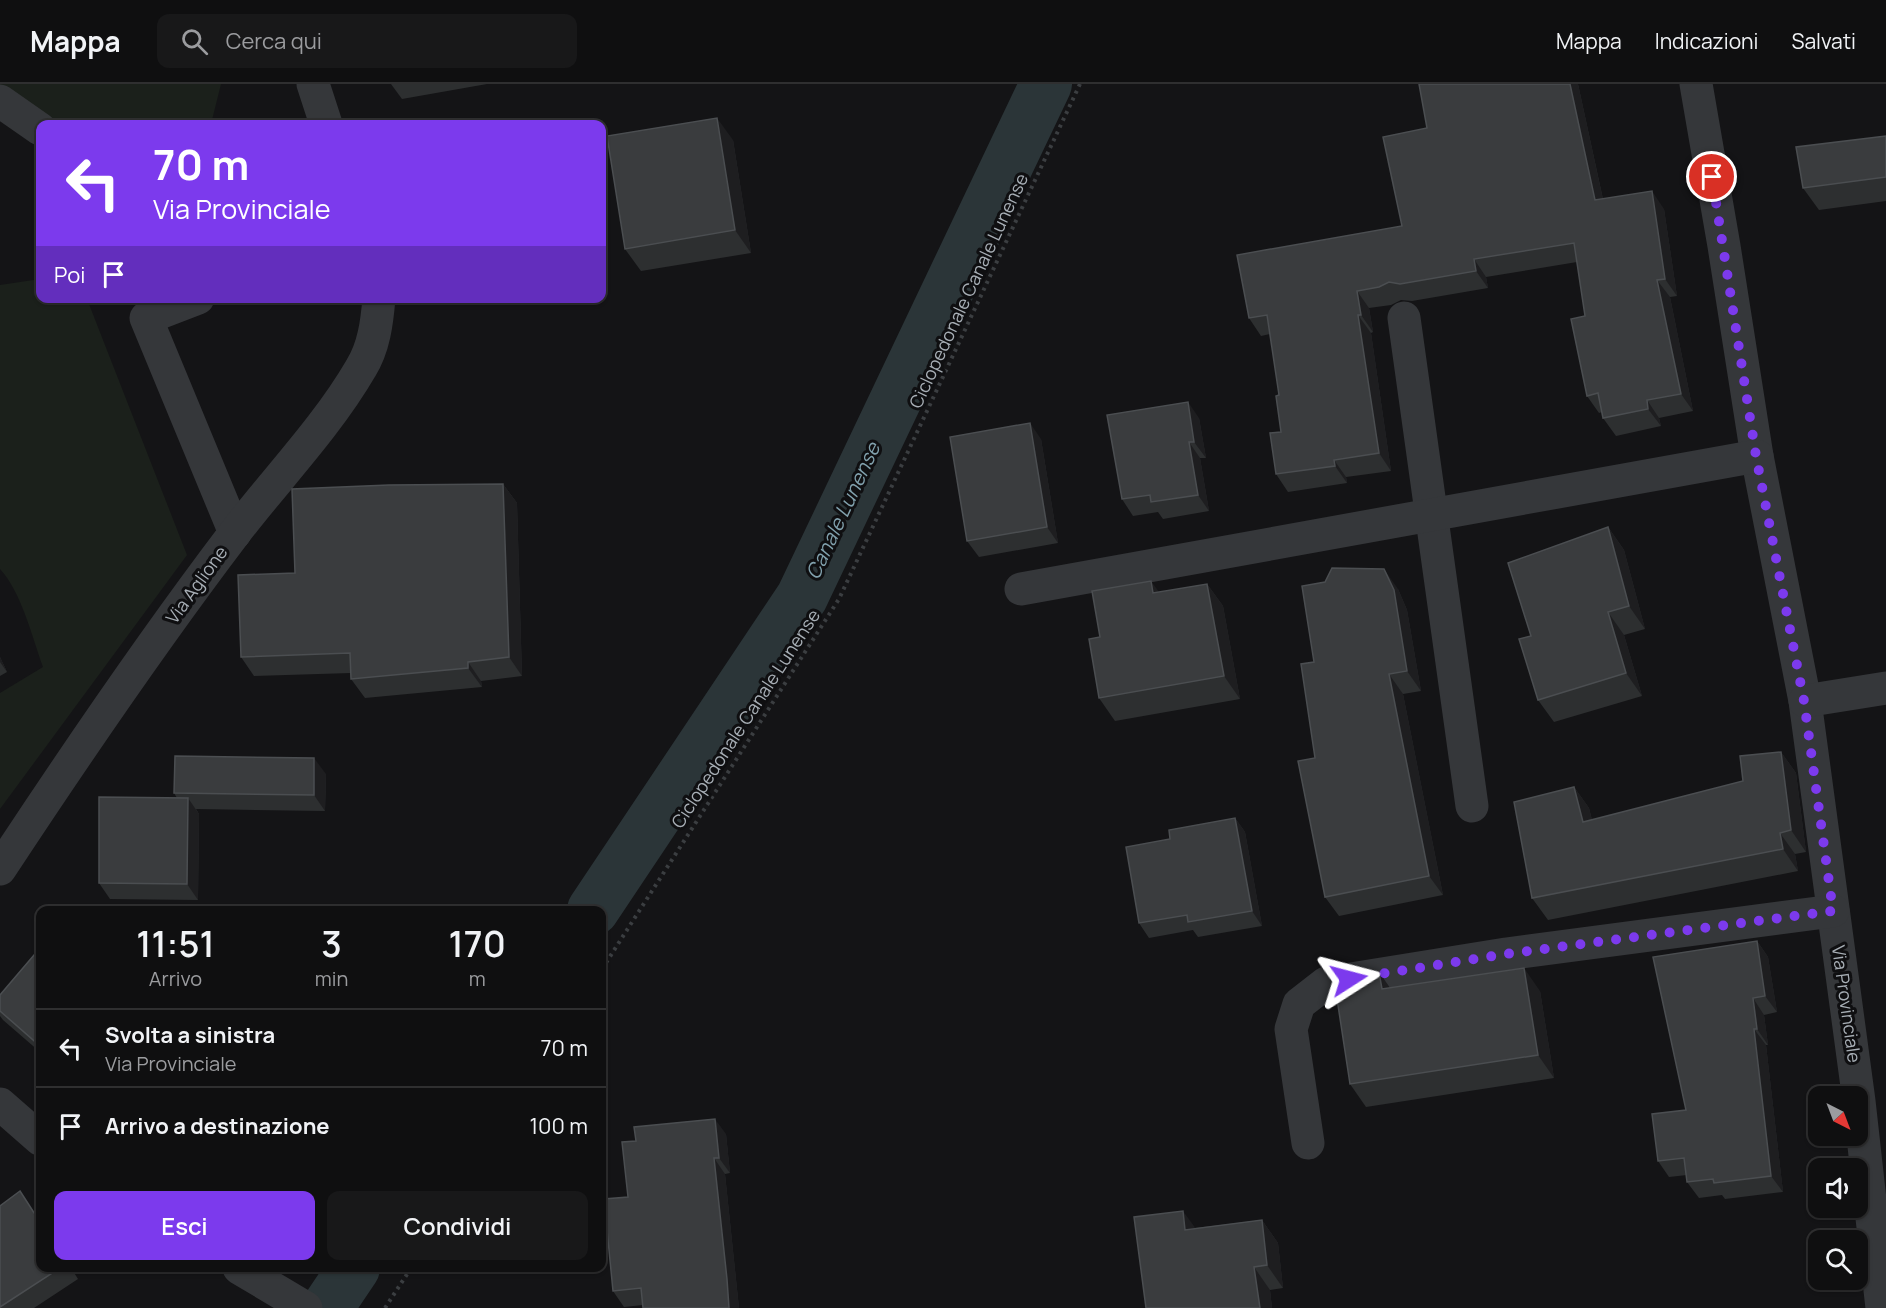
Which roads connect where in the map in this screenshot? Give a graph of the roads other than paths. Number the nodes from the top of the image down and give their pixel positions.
1 (313, 84) edge
2 (1696, 84) edge
3 (0, 101) edge
4 (325, 120) edge
5 (36, 126) edge
6 (170, 303) edge
7 (379, 303) edge
8 (142, 308) edge
9 (1404, 318) dead end
10 (1756, 456) junction
11 (1430, 514) junction
12 (235, 533) junction
13 (1021, 589) dead end
14 (1886, 688) edge
15 (1804, 701) junction
16 (1472, 806) dead end
17 (0, 869) edge
18 (1833, 911) junction
19 (0, 1104) edge
20 (36, 1135) edge
21 (1308, 1143) dead end
22 (1881, 1250) edge
23 (246, 1272) edge
24 (296, 1301) edge
25 (1882, 1308) edge

1 - 4 street
2 - 10 street, Via Provinciale
3 - 5 street
6 - 8 street
7 - 12 street, Via Aglione
8 - 12 street
9 - 11 street
10 - 11 street
10 - 15 street, Via Provinciale
11 - 13 street
11 - 16 street
12 - 17 street, Via Aglione
14 - 15 street
15 - 18 street, Via Provinciale
18 - 21 street
18 - 22 street, Via Provinciale
19 - 20 street
22 - 25 street, Via Provinciale
23 - 24 street

